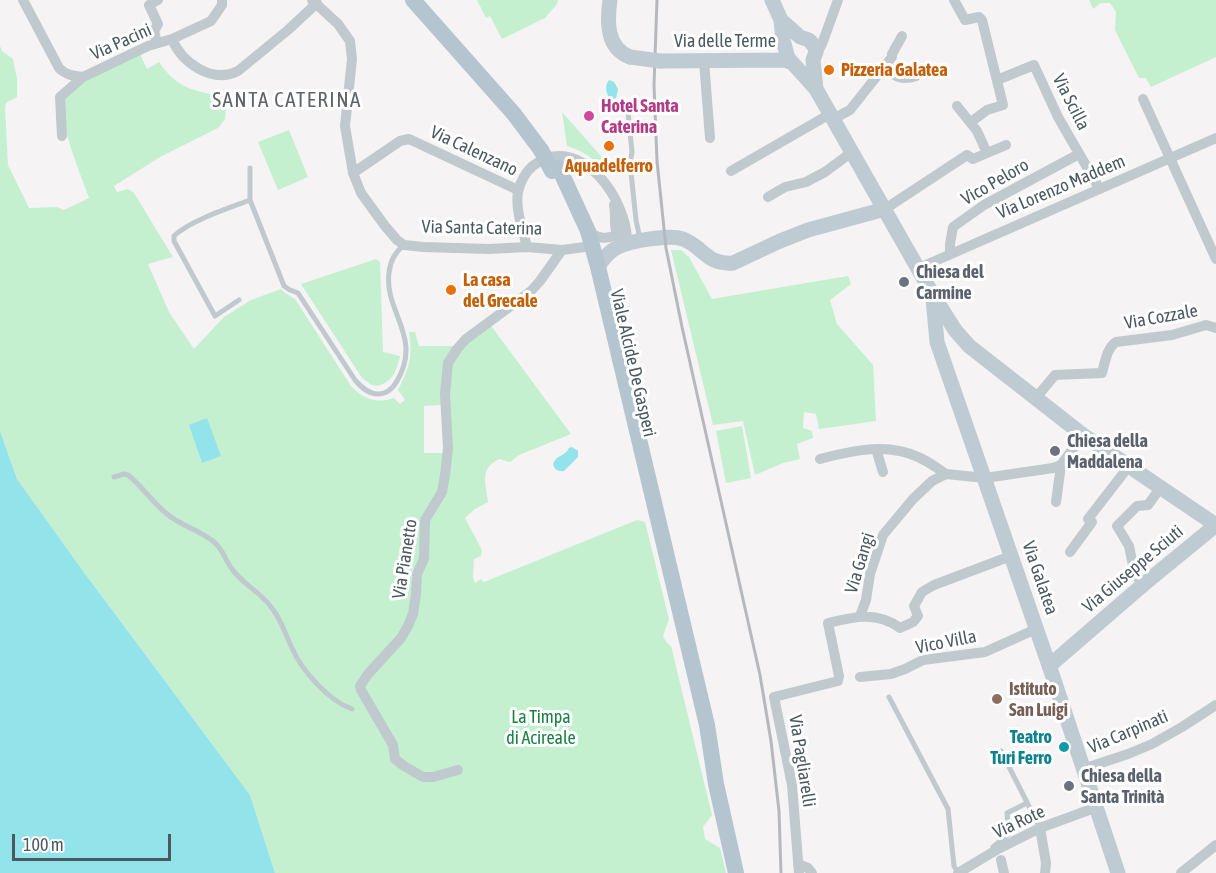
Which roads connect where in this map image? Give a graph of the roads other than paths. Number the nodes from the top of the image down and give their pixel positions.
1 (23, 0) edge
2 (158, 0) edge
3 (222, 0) edge
4 (413, 0) edge
5 (424, 0) edge
6 (610, 0) edge
7 (772, 0) edge
8 (838, 0) edge
9 (954, 0) edge
10 (314, 2) edge
11 (902, 36) dead end
12 (172, 39) junction
13 (158, 43) junction
14 (791, 51) junction
15 (814, 59) junction
16 (704, 61) junction
17 (884, 69) junction
18 (916, 76) dead end
19 (83, 77) junction
20 (997, 80) junction
21 (816, 89) junction
22 (1143, 99) dead end
23 (627, 102) dead end
24 (957, 106) dead end
25 (832, 117) junction
26 (971, 122) junction
27 (62, 136) dead end
28 (710, 138) dead end
29 (1216, 138) edge
30 (1006, 146) dead end
31 (544, 150) junction
32 (852, 152) junction
33 (987, 153) junction
34 (1079, 154) junction
35 (1170, 158) junction
36 (250, 168) dead end
37 (731, 171) dead end
38 (353, 172) junction
39 (1100, 188) junction
40 (518, 190) junction
41 (768, 197) dead end
42 (250, 200) junction
43 (885, 209) junction
44 (522, 225) junction
45 (586, 239) junction
46 (628, 240) junction
47 (404, 245) junction
48 (527, 247) junction
49 (507, 248) junction
50 (562, 250) junction
51 (950, 253) junction
52 (1216, 259) edge
53 (598, 267) junction
54 (919, 268) junction
55 (933, 295) junction
56 (239, 300) dead end
57 (1216, 328) edge
58 (955, 330) junction
59 (937, 342) junction
60 (1035, 399) junction
61 (1083, 435) junction
62 (876, 449) junction
63 (820, 459) dead end
64 (1061, 465) junction
65 (1130, 466) junction
66 (882, 472) dead end
67 (946, 474) junction
68 (114, 477) dead end
69 (985, 478) junction
70 (1161, 488) junction
71 (1056, 502) dead end
72 (1216, 525) edge
73 (1070, 552) dead end
74 (1011, 556) junction
75 (1144, 584) junction
76 (860, 615) junction
77 (1036, 629) junction
78 (1049, 666) junction
79 (860, 677) dead end
80 (889, 697) dead end
81 (1216, 705) edge
82 (352, 709) dead end
83 (1001, 751) dead end
84 (1083, 769) junction
85 (458, 770) dead end
86 (716, 784) junction
87 (1027, 802) junction
88 (1097, 807) junction
89 (1040, 828) junction
90 (1216, 845) edge
91 (996, 856) junction
92 (799, 869) edge
93 (736, 873) edge
94 (812, 873) edge
95 (958, 873) edge
96 (1004, 873) edge
97 (1045, 873) edge
98 (1118, 873) edge
99 (1181, 873) edge

1 - 19 street, Via Pacini
2 - 13 street
3 - 12 street, Via Pacini
4 - 31 main road, Viale Alcide De Gasperi
5 - 31 main road, Viale Alcide De Gasperi
6 - 16 street, Via delle Terme, bridge
7 - 14 street
8 - 15 street
9 - 20 street
10 - 12 street
10 - 38 street, Via Santa Caterina
11 - 17 street
12 - 13 street, Via Pacini
13 - 19 street, Via Pacini
14 - 15 street, Via delle Terme
14 - 15 street
14 - 16 street, Via delle Terme
14 - 21 street
15 - 21 street
16 - 28 street
17 - 18 street
17 - 25 street
19 - 27 street
20 - 26 street
20 - 34 street, Via Scilla
21 - 25 street
22 - 35 street
23 - 46 lane
24 - 26 street
25 - 32 street
25 - 37 street
26 - 33 street
29 - 35 street, Via Lorenzo Maddem
30 - 33 street
31 - 45 main road, Viale Alcide De Gasperi
32 - 41 street
32 - 43 street
33 - 43 street
34 - 39 street, Via Scilla
34 - 51 street, Vico Peloro
35 - 39 street, Via Lorenzo Maddem
35 - 52 street
36 - 42 lane
38 - 40 street, Via Calenzano
38 - 47 street, Via Santa Caterina
39 - 51 street, Via Lorenzo Maddem
40 - 44 street, Via Calenzano
40 - 46 street, Via Calenzano
42 - 47 lane
42 - 56 lane
43 - 46 street
43 - 54 street
44 - 48 street, Via Calenzano
44 - 49 street
45 - 46 street, Via Santa Caterina
45 - 50 street, Via Santa Caterina
45 - 53 main road, Viale Alcide De Gasperi
45 - 86 main road, Viale Alcide De Gasperi
46 - 53 street
47 - 49 street, Via Santa Caterina
48 - 49 street, Via Santa Caterina
48 - 50 street, Via Santa Caterina
50 - 85 street, Via Pianetto
51 - 54 street, Via Lorenzo Maddem
53 - 86 main road, Viale Alcide De Gasperi
54 - 55 street
55 - 58 street
55 - 59 street, Via Galatea
57 - 60 street, Via Cozzale
58 - 59 street
58 - 60 street
59 - 69 street, Via Galatea
60 - 61 street
61 - 64 street
61 - 65 street
62 - 63 street
62 - 66 street
62 - 67 street
64 - 69 street
64 - 71 street
65 - 70 street
65 - 73 street
67 - 69 street
67 - 76 street, Via Gangi
68 - 82 lane
69 - 74 street, Via Galatea
70 - 72 street
70 - 75 street
72 - 75 street, Via Giuseppe Sciuti
74 - 76 street
74 - 77 street, Via Galatea
75 - 78 street, Via Giuseppe Sciuti
76 - 92 street, Via Pagliarelli
77 - 78 street, Via Galatea
77 - 79 street, Vico Villa
78 - 84 street, Via Galatea
80 - 95 lane
81 - 84 street, Via Carpinati
83 - 87 lane
84 - 88 street, Via Galatea
86 - 93 main road, Viale Alcide De Gasperi
87 - 89 lane
87 - 91 lane
88 - 89 street, Via Rote
88 - 98 street, Via Galatea
89 - 91 street, Via Rote
89 - 97 street
90 - 99 street
91 - 95 street, Via Rote
91 - 96 street
92 - 94 street, Via Pagliarelli

